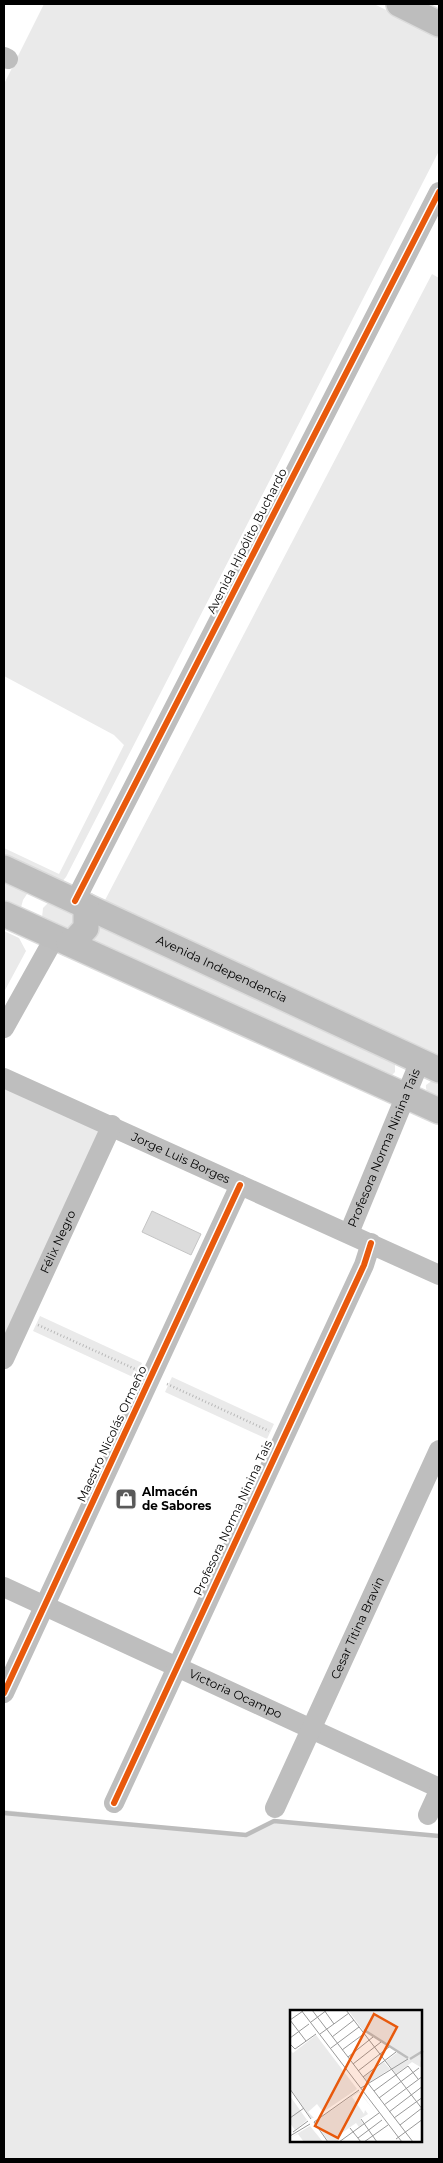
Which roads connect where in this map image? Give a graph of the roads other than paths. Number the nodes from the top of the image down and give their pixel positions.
1 (400, 4) edge
2 (439, 24) edge
3 (439, 192) edge
4 (4, 868) edge
5 (50, 890) junction
6 (81, 903) junction
7 (4, 914) edge
8 (31, 926) junction
9 (62, 940) junction
10 (4, 1028) edge
11 (430, 1066) edge
12 (4, 1078) edge
13 (406, 1096) junction
14 (439, 1111) edge
15 (112, 1125) junction
16 (240, 1185) junction
17 (349, 1233) junction
18 (371, 1243) junction
19 (439, 1275) edge
20 (4, 1359) edge
21 (439, 1450) edge
22 (4, 1586) edge
23 (44, 1605) junction
24 (176, 1666) junction
25 (4, 1693) edge
26 (310, 1728) junction
27 (439, 1790) edge
28 (114, 1803) dead end
29 (275, 1808) dead end
30 (428, 1815) dead end

1 - 2 main road
3 - 6 street, Avenida Hipólito Buchardo
4 - 5 main road, Avenida Independencia
5 - 6 main road, Avenida Independencia
5 - 8 main road
6 - 9 main road
6 - 11 main road, Avenida Independencia
7 - 8 main road
8 - 9 main road
9 - 10 street
9 - 13 main road
11 - 13 street, Profesora Norma Ninina Tais
12 - 15 street, Jorge Luis Borges
13 - 14 main road
13 - 17 street, Profesora Norma Ninina Tais
15 - 16 street, Jorge Luis Borges
15 - 20 street, Félix Negro
16 - 17 street, Jorge Luis Borges
16 - 23 street, Maestro Nicolás Ormeño
17 - 18 street, Jorge Luis Borges
18 - 19 street, Jorge Luis Borges
18 - 24 street, Profesora Norma Ninina Tais
21 - 26 street, Cesar Titina Bravin
22 - 23 street, Victoria Ocampo
23 - 24 street, Victoria Ocampo
23 - 25 street, Maestro Nicolás Ormeño
24 - 26 street, Victoria Ocampo
24 - 28 street, Profesora Norma Ninina Tais
26 - 27 street, Victoria Ocampo
26 - 29 street, Cesar Titina Bravin
27 - 30 street

